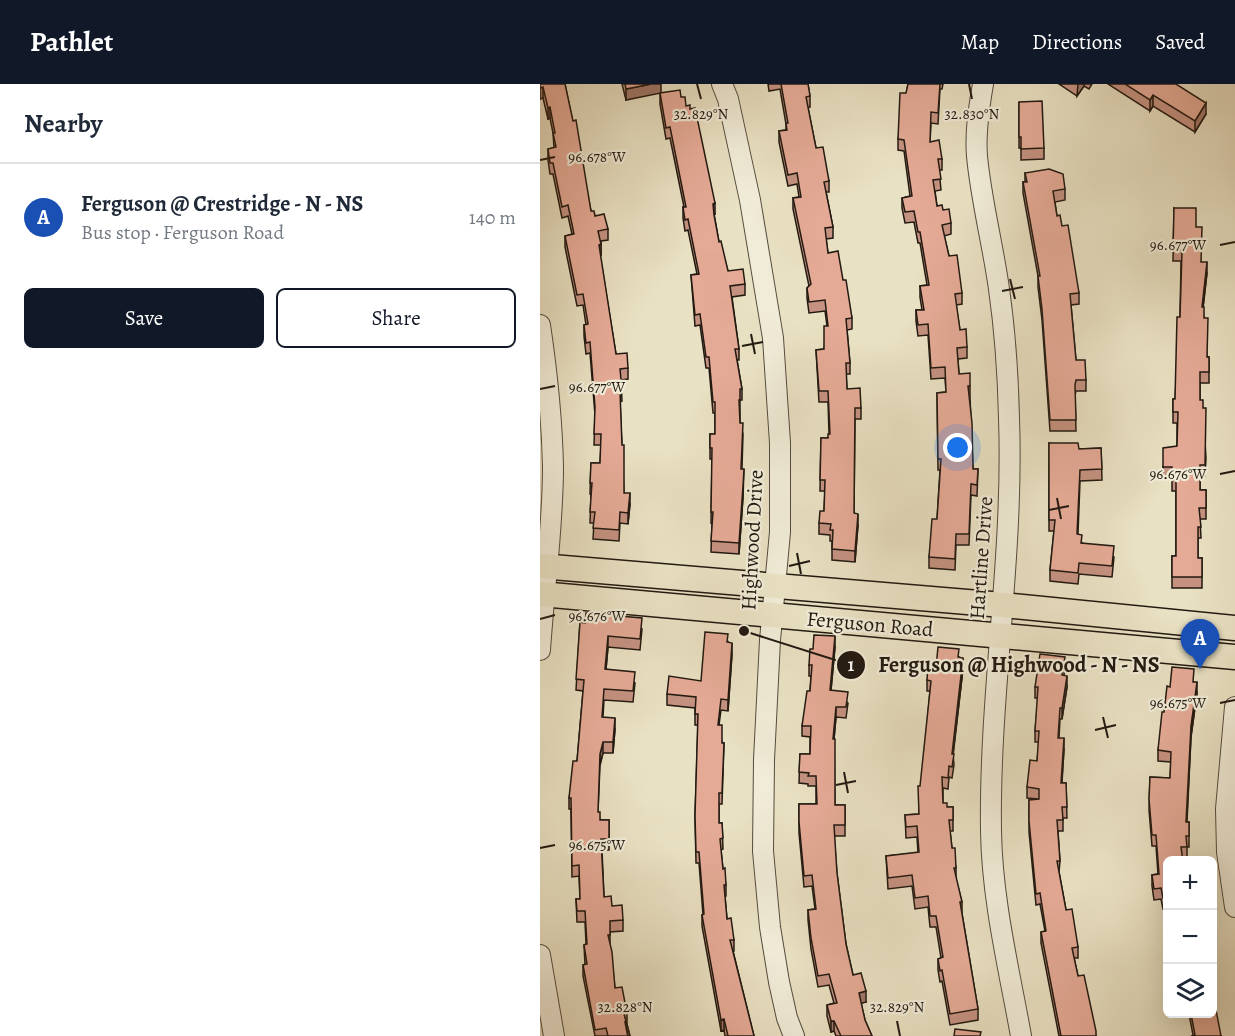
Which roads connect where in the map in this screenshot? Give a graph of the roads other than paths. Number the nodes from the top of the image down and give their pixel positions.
1 (722, 84) edge
2 (983, 84) edge
3 (540, 325) edge
4 (543, 566) edge
5 (775, 585) junction
6 (542, 594) edge
7 (1003, 605) junction
8 (772, 616) junction
9 (1235, 628) edge
10 (1000, 635) junction
11 (540, 650) edge
12 (1235, 657) edge
13 (1235, 707) edge
14 (1235, 907) edge
15 (540, 956) edge
16 (554, 1036) edge
17 (794, 1036) edge
18 (1021, 1036) edge

1 - 5 street, Highwood Drive
2 - 7 street, Hartline Drive
3 - 4 street
4 - 5 main road, Ferguson Road
4 - 6 street
5 - 7 main road, Ferguson Road
5 - 8 street, Highwood Drive
6 - 8 main road, Ferguson Road
6 - 11 street
7 - 9 main road, Ferguson Road
7 - 10 street, Hartline Drive
8 - 10 main road, Ferguson Road
8 - 17 street, Highwood Drive
10 - 12 main road, Ferguson Road
10 - 18 street, Hartline Drive
13 - 14 street
15 - 16 street

